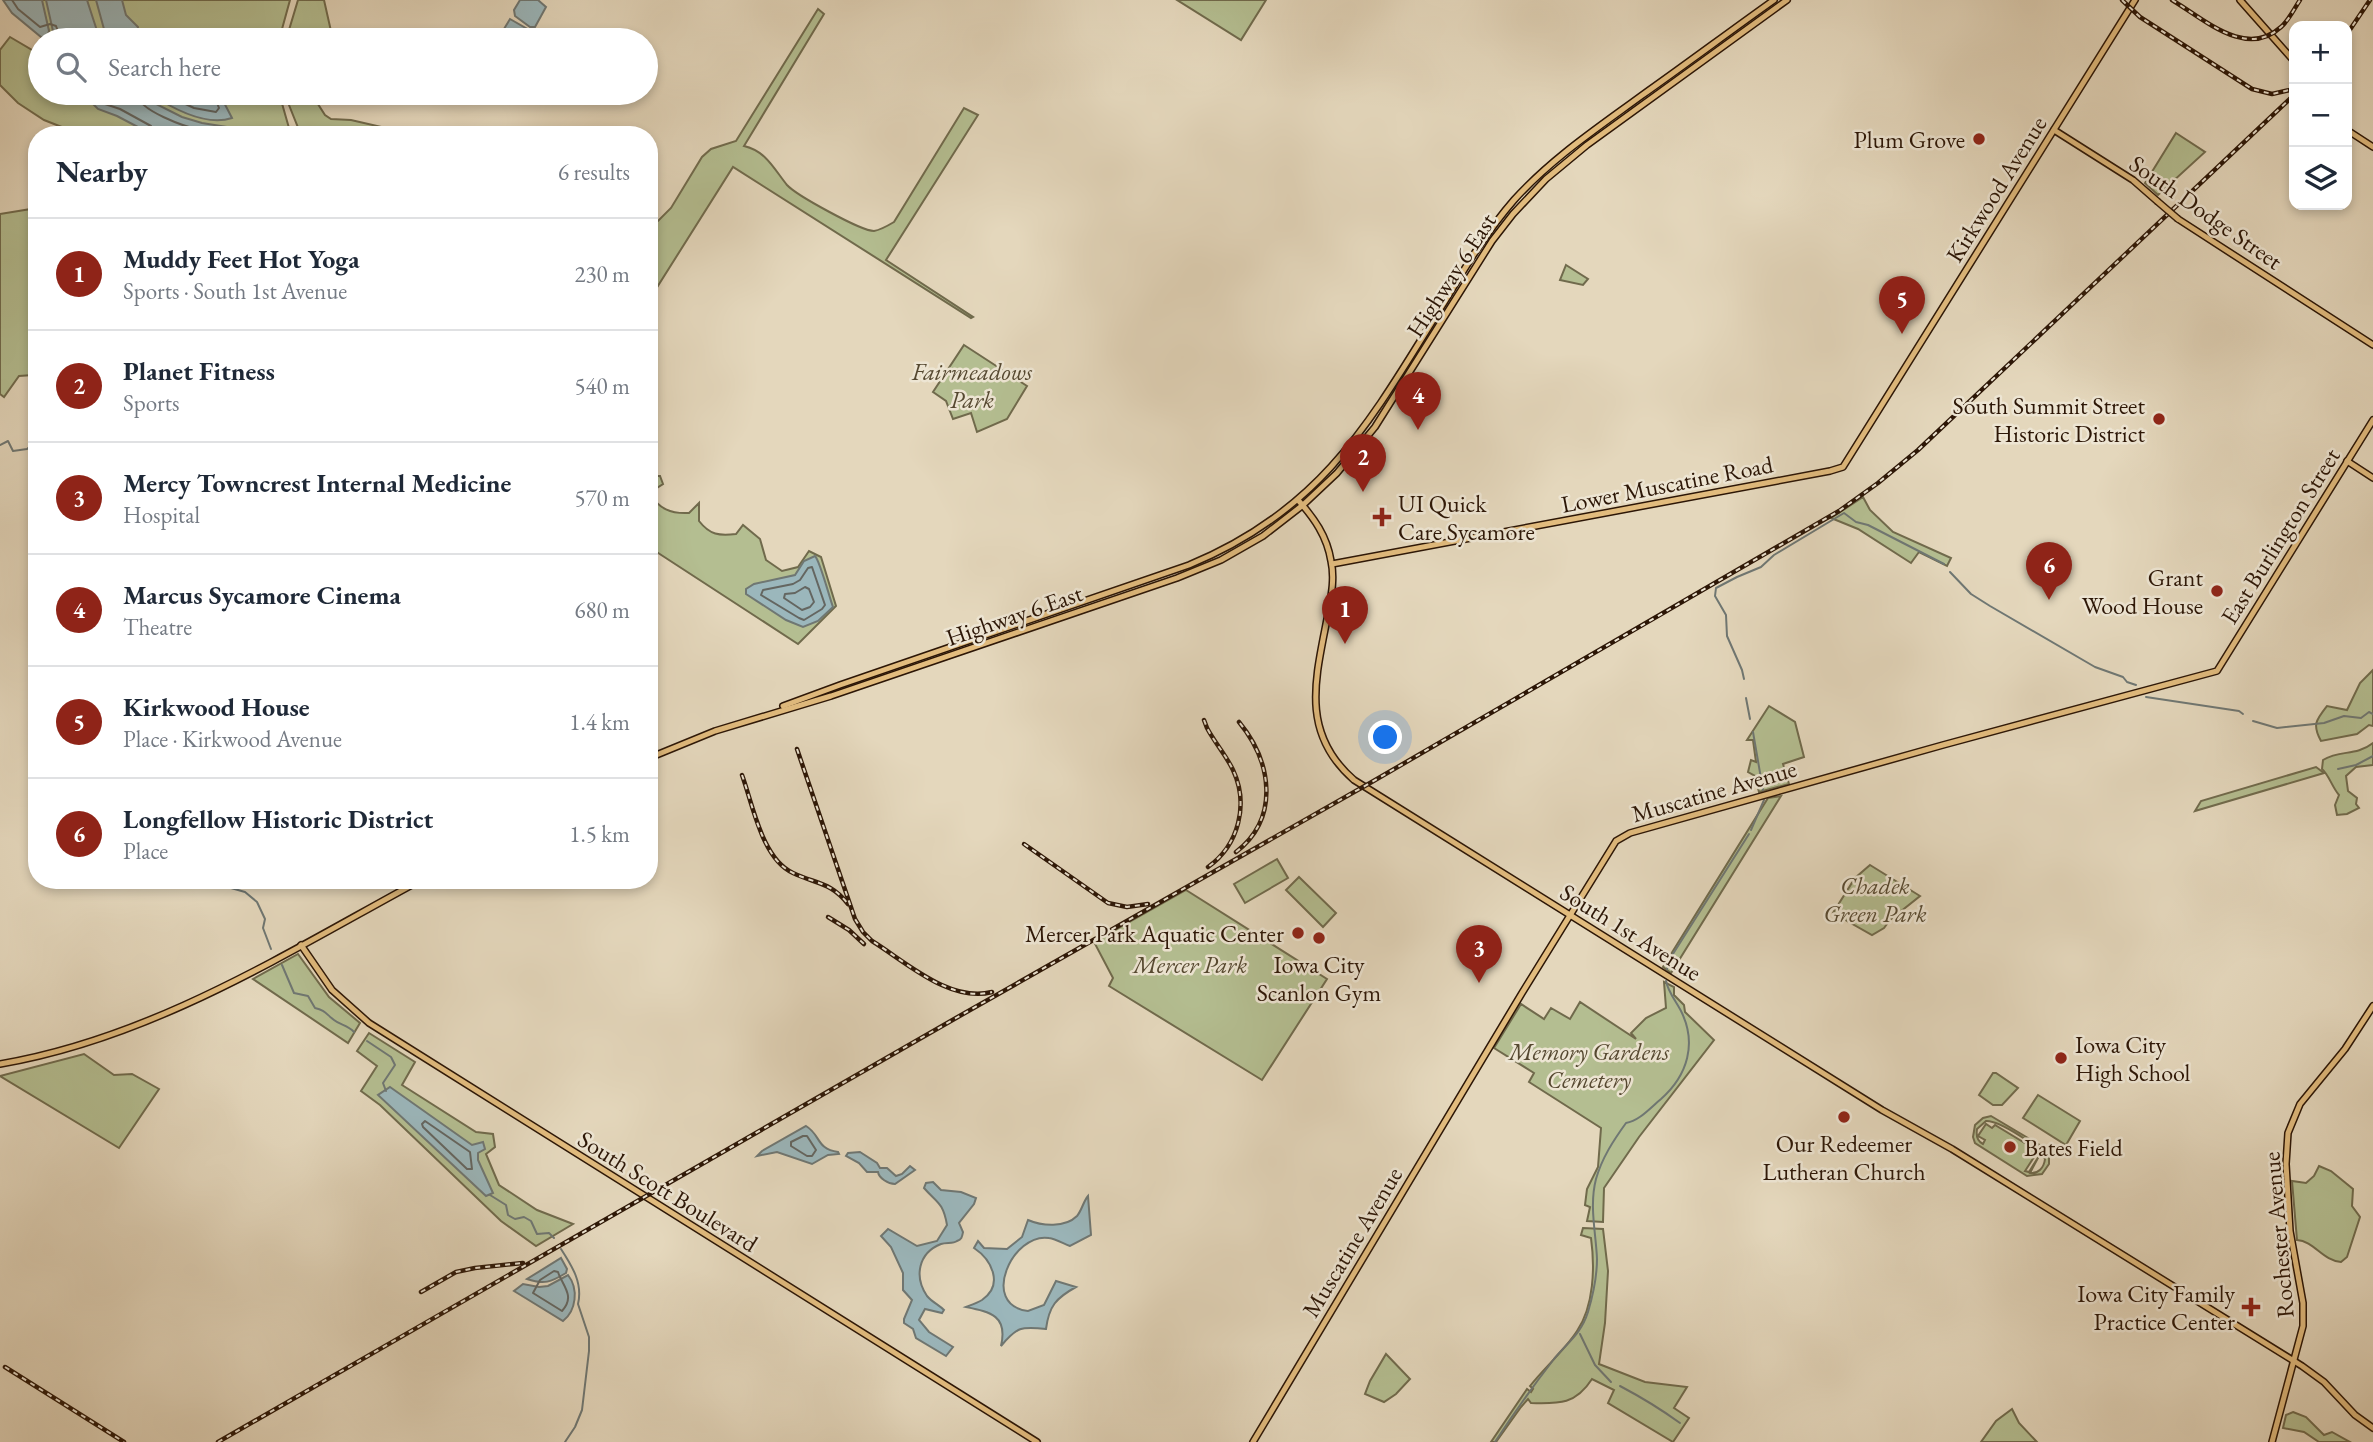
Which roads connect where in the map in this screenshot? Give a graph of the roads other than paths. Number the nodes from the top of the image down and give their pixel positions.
1 (1774, 0) edge
2 (1787, 0) edge
3 (2135, 0) edge
4 (2240, 0) edge
5 (2289, 55) edge
6 (2054, 130) junction
7 (2352, 133) edge
8 (2373, 147) edge
9 (2373, 345) edge
10 (2373, 420) edge
11 (2347, 461) junction
12 (1843, 467) joint
13 (2373, 478) edge
14 (1298, 500) junction
15 (1303, 505) junction
16 (1332, 564) junction
17 (2217, 671) joint
18 (767, 714) junction
19 (658, 754) edge
20 (404, 889) edge
21 (1570, 915) junction
22 (301, 945) junction
23 (2373, 1006) edge
24 (0, 1064) edge
25 (2294, 1362) junction
26 (2373, 1428) edge
27 (1037, 1442) edge
28 (1253, 1442) edge
29 (2272, 1442) edge

1 - 14 main road, Highway 6 East
2 - 15 main road, Highway 6 East
3 - 6 main road, Kirkwood Avenue
4 - 5 main road
6 - 9 main road, South Dodge Street, bridge
6 - 12 main road, Kirkwood Avenue
7 - 8 main road
10 - 11 main road, East Burlington Street
11 - 13 main road
11 - 17 main road, East Burlington Street
12 - 16 main road, Lower Muscatine Road
14 - 15 main road, South 1st Avenue
14 - 18 main road, Highway 6 East
15 - 16 main road, South 1st Avenue
15 - 18 main road, Highway 6 East
16 - 21 main road, South 1st Avenue
17 - 21 main road, Muscatine Avenue
18 - 19 main road, Highway 6 East
20 - 22 main road
21 - 25 main road, South 1st Avenue
21 - 28 main road, Muscatine Avenue
22 - 24 main road
22 - 27 main road, South Scott Boulevard
23 - 25 main road, Rochester Avenue
25 - 26 main road, South 1st Avenue
25 - 29 main road, Rochester Avenue

